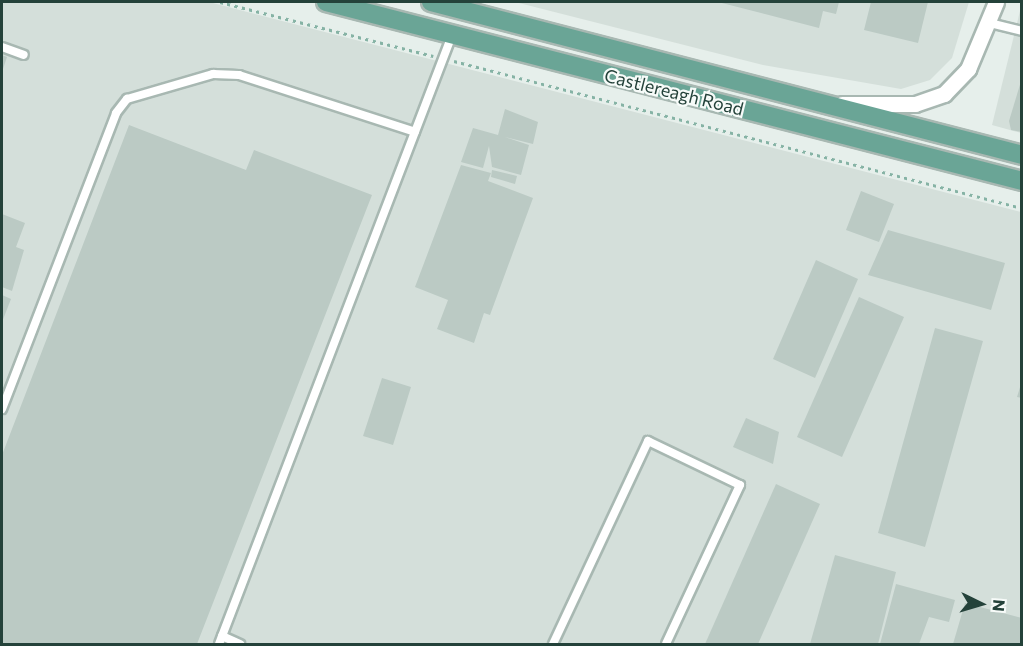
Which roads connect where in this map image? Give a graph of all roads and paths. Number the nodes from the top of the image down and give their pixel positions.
1 (219, 2) edge
2 (326, 2) edge
3 (431, 2) edge
4 (996, 2) edge
5 (990, 23) junction
6 (1022, 31) edge
7 (453, 34) junction
8 (2, 47) edge
9 (24, 55) dead end
10 (443, 58) junction
11 (815, 102) junction
12 (415, 132) junction
13 (1022, 155) edge
14 (1022, 182) edge
15 (1022, 208) edge
16 (2, 409) edge
17 (220, 640) edge
18 (240, 645) edge
19 (553, 645) edge
20 (666, 645) edge

1 - 10 path
2 - 7 main road, Castlereagh Road
3 - 11 main road, Castlereagh Road
4 - 5 street
5 - 6 lane
5 - 11 street
7 - 10 lane
7 - 14 main road, Castlereagh Road
8 - 9 lane
10 - 12 lane
10 - 15 path
11 - 13 main road, Castlereagh Road
12 - 16 lane
12 - 17 lane
17 - 18 lane
19 - 20 lane

